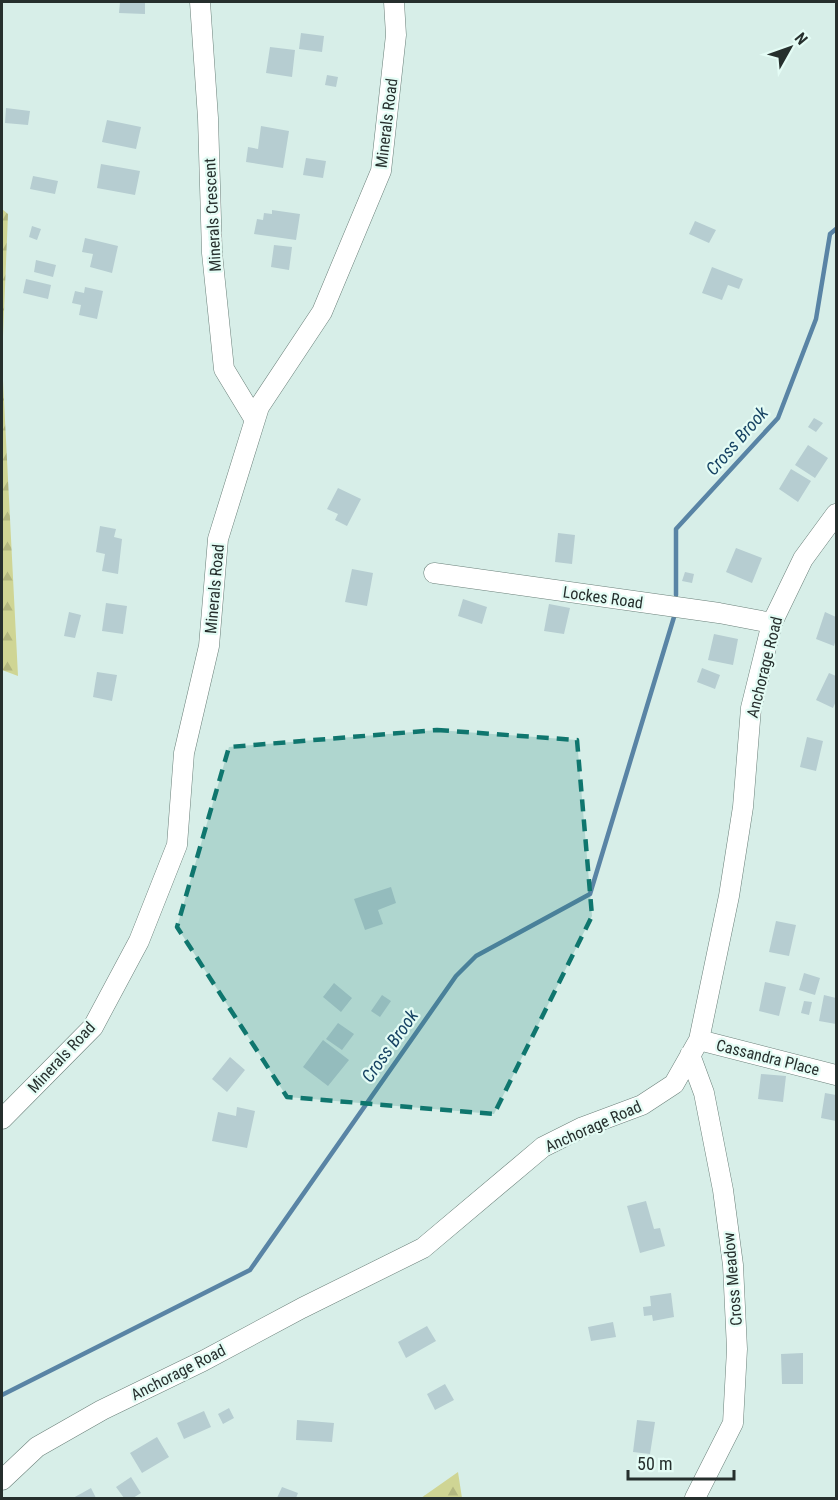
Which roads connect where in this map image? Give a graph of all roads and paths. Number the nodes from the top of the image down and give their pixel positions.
1 (200, 2) edge
2 (394, 2) edge
3 (255, 420) junction
4 (837, 514) edge
5 (434, 573) dead end
6 (772, 623) junction
7 (695, 1047) junction
8 (837, 1075) edge
9 (2, 1119) edge
10 (2, 1480) edge
11 (695, 1498) edge

1 - 3 street, Minerals Crescent
2 - 3 street, Minerals Road
3 - 9 street, Minerals Road
4 - 6 street, Anchorage Road
5 - 6 street, Lockes Road
6 - 7 street, Anchorage Road
7 - 8 street, Cassandra Place
7 - 10 street, Anchorage Road
7 - 11 street, Cross Meadow

